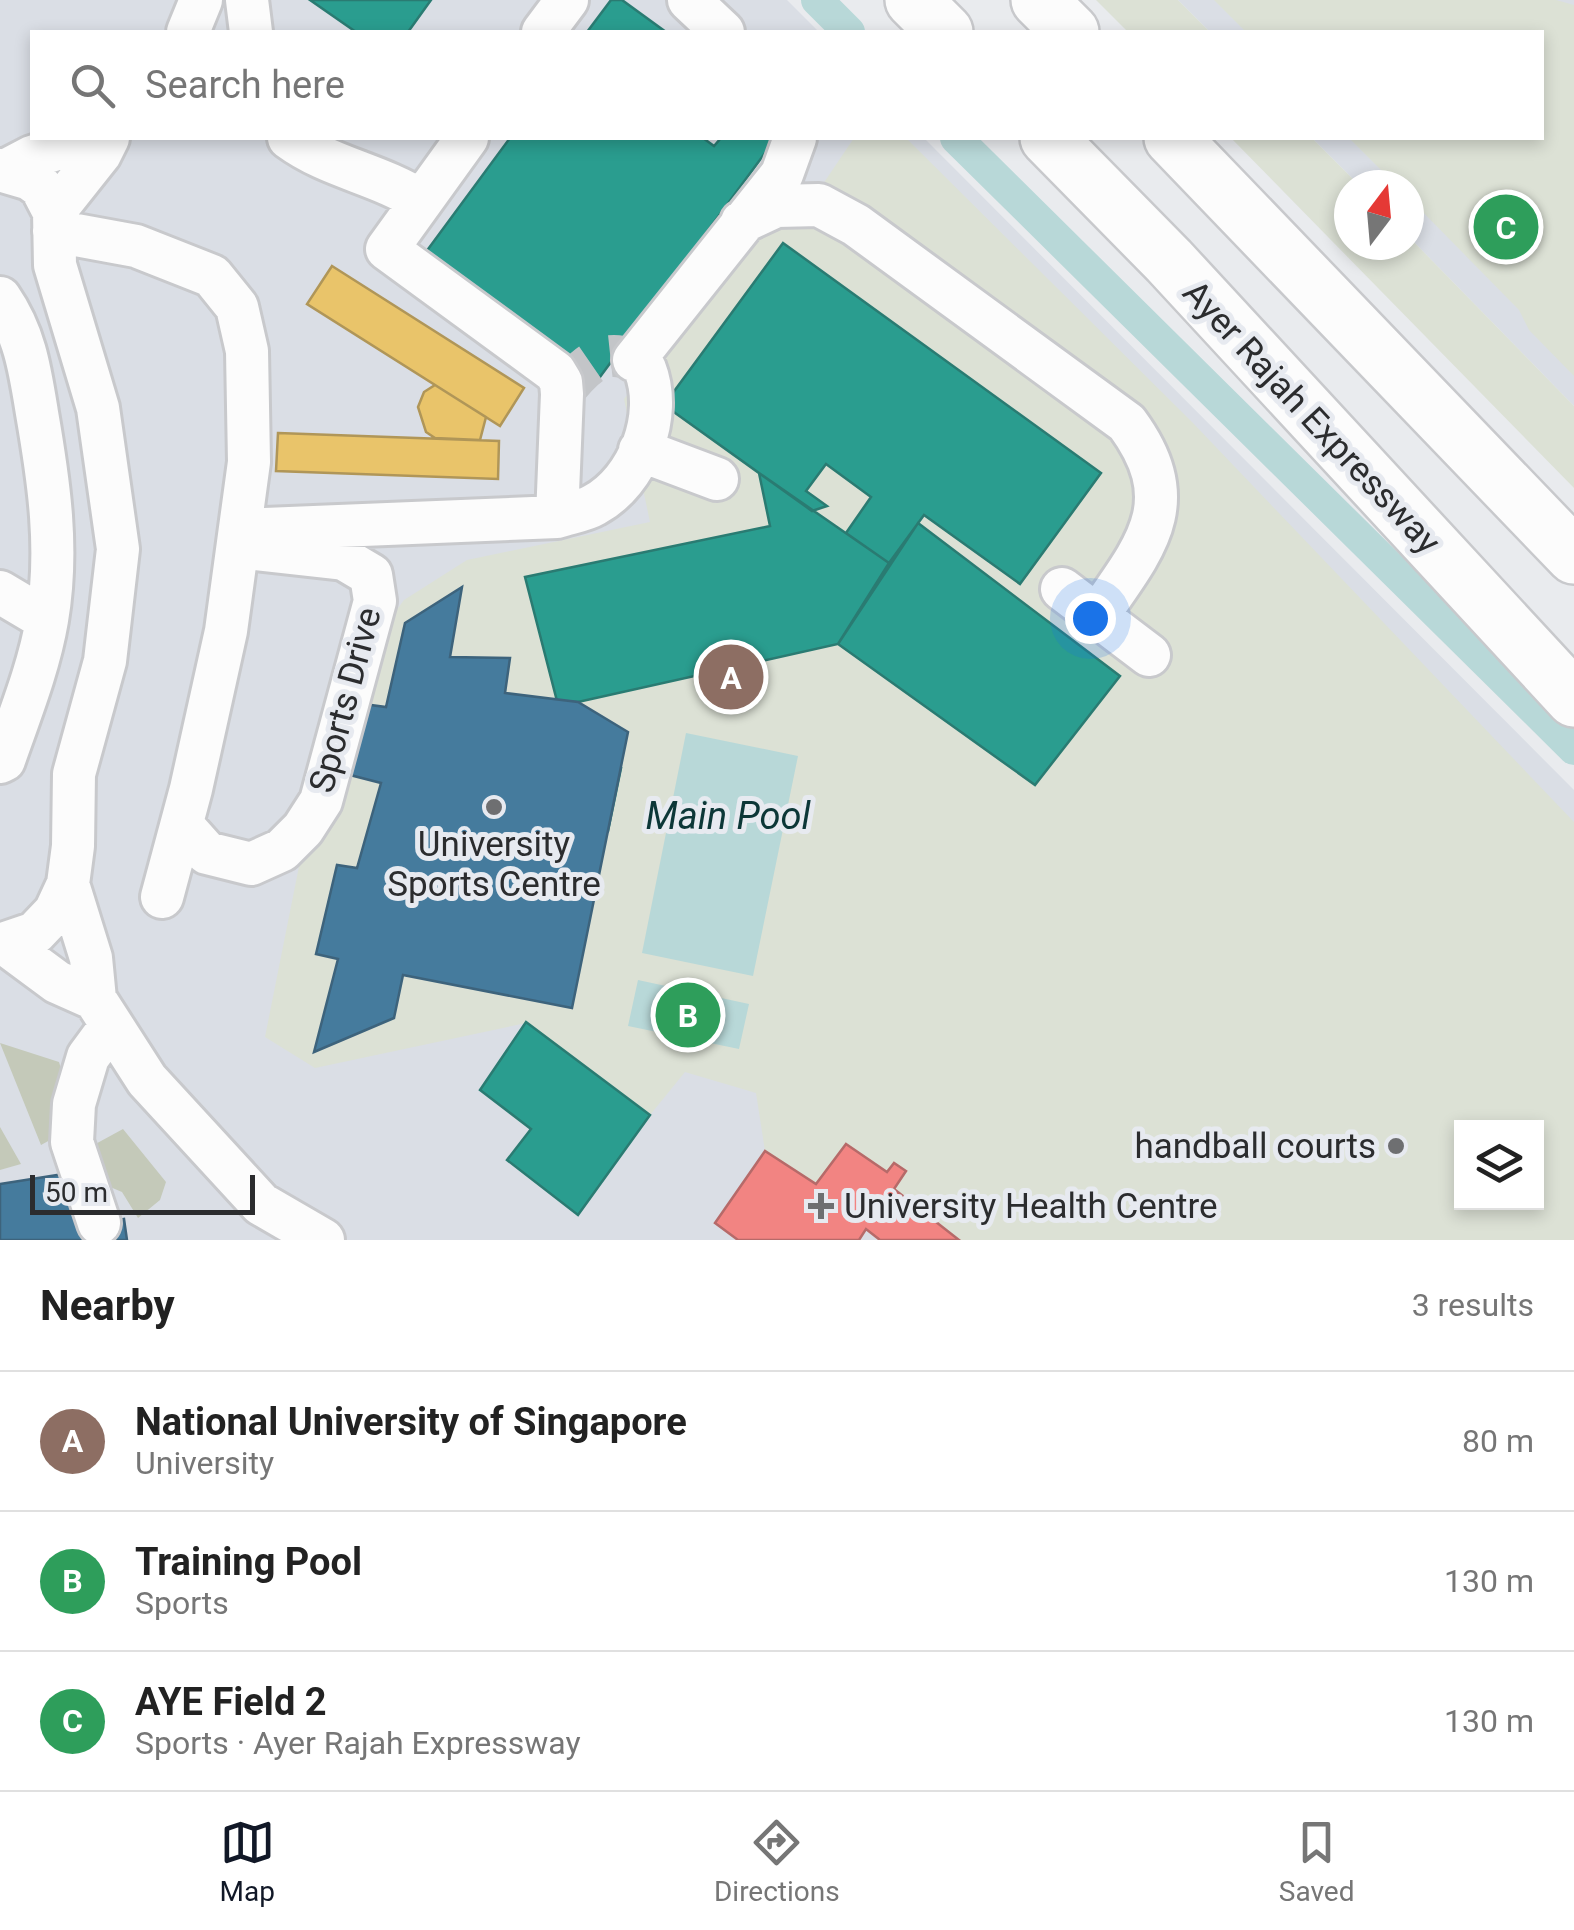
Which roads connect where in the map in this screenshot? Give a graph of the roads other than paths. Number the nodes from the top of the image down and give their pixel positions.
1 (201, 0) edge
2 (247, 0) edge
3 (567, 0) edge
4 (689, 0) edge
5 (913, 0) edge
6 (1039, 0) edge
7 (189, 30) edge
8 (251, 30) edge
9 (544, 30) edge
10 (721, 30) edge
11 (943, 30) edge
12 (1069, 30) edge
13 (84, 140) edge
14 (107, 140) edge
15 (292, 140) edge
16 (466, 140) edge
17 (795, 140) edge
18 (1050, 140) edge
19 (1174, 140) edge
20 (13, 166) edge
21 (421, 201) junction
22 (742, 222) junction
23 (54, 226) junction
24 (0, 276) edge
25 (0, 298) edge
26 (640, 450) junction
27 (717, 479) dead end
28 (556, 517) junction
29 (239, 538) junction
30 (1574, 556) edge
31 (1062, 589) dead end
32 (0, 592) edge
33 (1098, 615) junction
34 (47, 620) junction
35 (1150, 654) dead end
36 (1574, 700) edge
37 (2, 761) edge
38 (71, 802) junction
39 (182, 826) junction
40 (68, 884) junction
41 (162, 897) dead end
42 (4, 945) edge
43 (103, 1013) junction
44 (99, 1223) dead end
45 (324, 1240) edge

1 - 7 street
2 - 8 street
3 - 9 street
4 - 10 street
5 - 11 highway
6 - 12 highway
13 - 20 street
14 - 23 street
15 - 21 street
16 - 21 street
17 - 22 street
18 - 36 highway, Ayer Rajah Expressway
19 - 30 highway
20 - 23 street
21 - 28 street
22 - 26 street
22 - 33 street
23 - 24 street
23 - 29 street
23 - 38 street
25 - 34 street
26 - 27 street
26 - 28 street
28 - 29 street
29 - 39 street
29 - 39 street, Sports Drive
31 - 33 street
32 - 34 street
33 - 35 street
34 - 37 street
37 - 38 street
38 - 40 street
39 - 41 street
40 - 42 street
40 - 43 street
42 - 43 street
43 - 44 street
43 - 45 street

